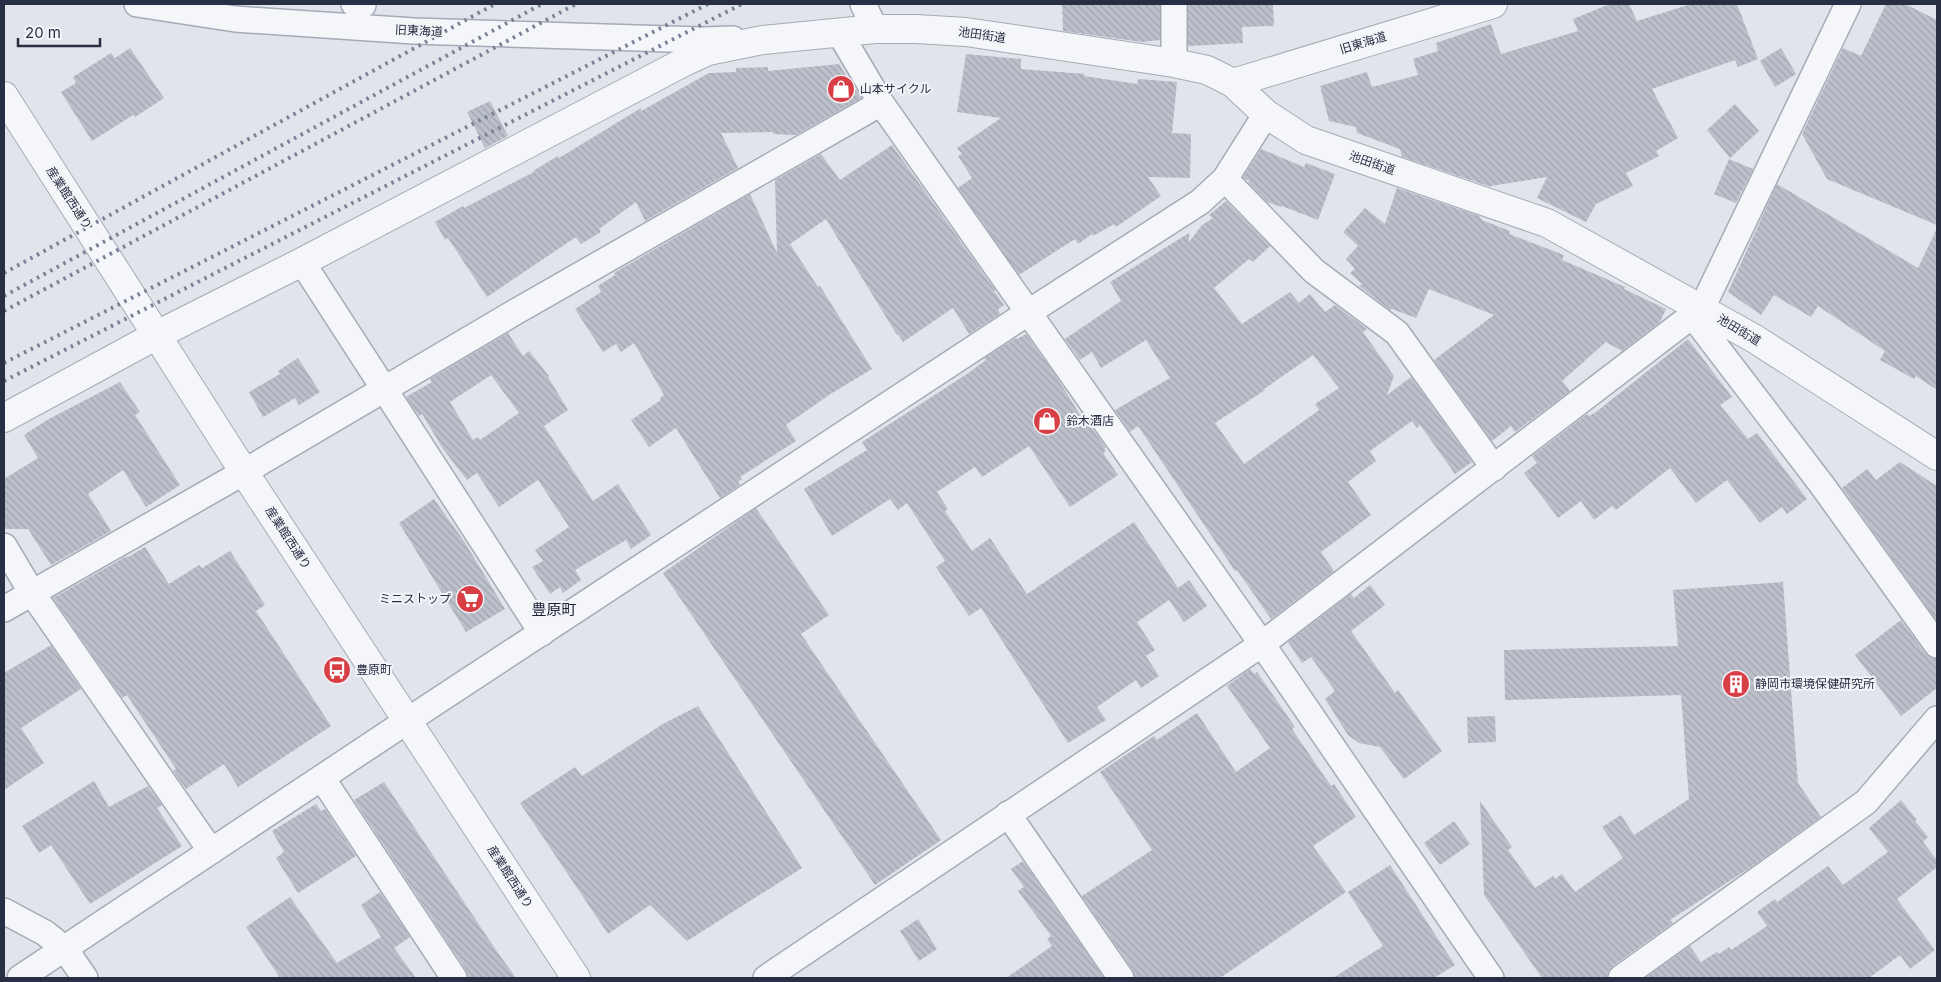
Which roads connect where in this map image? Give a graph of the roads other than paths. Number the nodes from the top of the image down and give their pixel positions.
1 (863, 4) edge
2 (1174, 4) edge
3 (1493, 4) edge
4 (1848, 4) edge
5 (151, 5) edge
6 (875, 29) junction
7 (839, 32) junction
8 (763, 40) junction
9 (1174, 63) junction
10 (1234, 83) junction
11 (4, 96) edge
12 (882, 103) junction
13 (1266, 114) junction
14 (1225, 179) junction
15 (302, 262) junction
16 (1029, 312) junction
17 (1697, 312) junction
18 (157, 335) junction
19 (384, 389) junction
20 (4, 418) edge
21 (1937, 456) edge
22 (1494, 468) junction
23 (244, 472) junction
24 (4, 546) edge
25 (32, 593) junction
26 (4, 609) edge
27 (542, 633) junction
28 (1262, 644) junction
29 (1937, 645) edge
30 (1937, 719) edge
31 (407, 720) junction
32 (322, 778) junction
33 (1008, 814) junction
34 (211, 851) junction
35 (4, 911) edge
36 (65, 949) junction
37 (775, 976) edge
38 (20, 978) edge
39 (85, 978) edge
40 (452, 978) edge
41 (576, 978) edge
42 (1121, 978) edge
43 (1491, 978) edge
44 (1621, 978) edge

1 - 6 street
2 - 9 street
3 - 10 street, 旧東海道
4 - 17 street
5 - 8 street, 旧東海道
6 - 7 street, 池田街道
6 - 9 street, 池田街道
7 - 8 street, 池田街道
7 - 12 street
8 - 15 street, 池田街道
9 - 10 street, 池田街道
10 - 13 street, 池田街道
11 - 18 street, 産業館西通り
12 - 16 street
12 - 19 street
13 - 14 street
13 - 17 street, 池田街道
14 - 16 street
14 - 22 street
15 - 18 street, 池田街道
15 - 19 street
16 - 27 street
16 - 28 street
17 - 21 street, 池田街道
17 - 22 street
17 - 29 street
18 - 20 street, 池田街道
18 - 23 street, 産業館西通り
19 - 23 street
19 - 27 street
22 - 28 street
23 - 25 street
23 - 31 street, 産業館西通り
24 - 25 street
25 - 26 street
25 - 34 street
27 - 31 street
28 - 33 street
28 - 43 street
30 - 44 street
31 - 32 street
31 - 41 street, 産業館西通り
32 - 34 street
32 - 40 street
33 - 37 street
33 - 42 street
34 - 36 street
35 - 36 street
36 - 38 street
36 - 39 street

